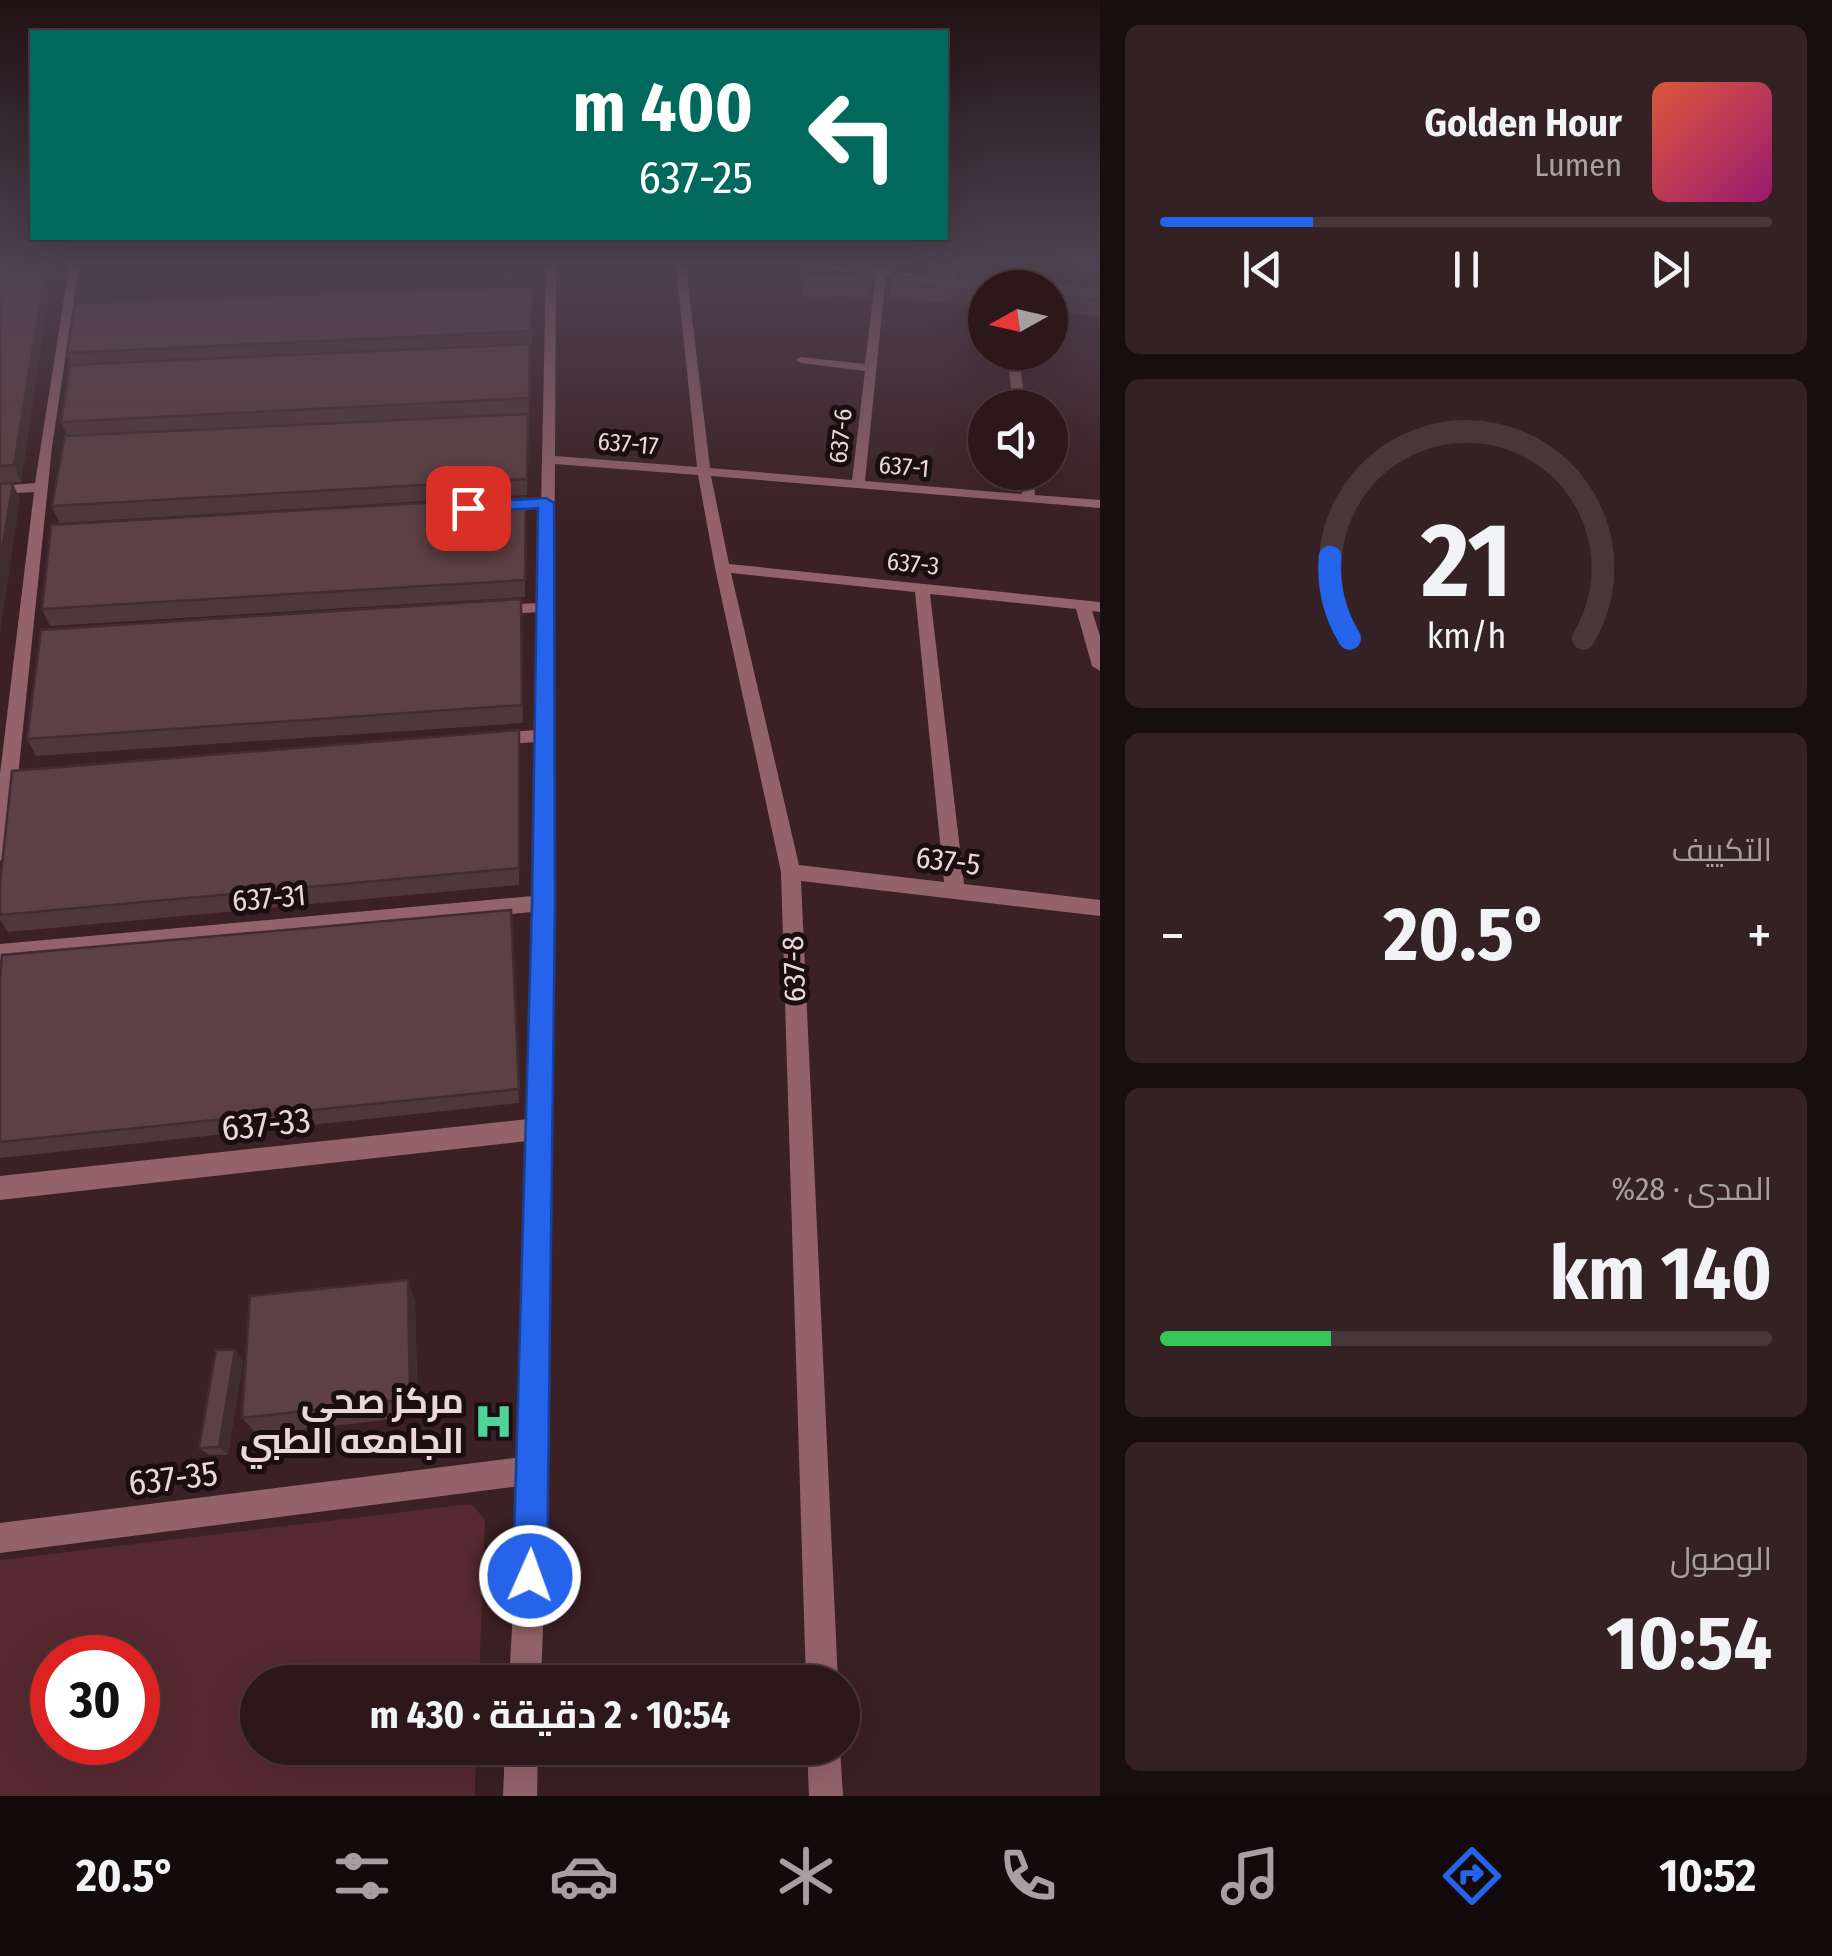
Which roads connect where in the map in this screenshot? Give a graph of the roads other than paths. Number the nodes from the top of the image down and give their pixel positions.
1 (61, 350) edge
2 (538, 350) edge
3 (691, 350) edge
4 (872, 350) edge
5 (801, 360) dead end
6 (870, 368) junction
7 (76, 374) edge
8 (57, 375) junction
9 (65, 446) edge
10 (46, 447) junction
11 (547, 459) junction
12 (704, 473) junction
13 (858, 485) junction
14 (41, 487) junction
15 (0, 490) edge
16 (1027, 490) edge
17 (1028, 498) junction
18 (1100, 504) edge
19 (55, 533) edge
20 (36, 534) junction
21 (722, 568) junction
22 (922, 589) junction
23 (1091, 606) edge
24 (546, 607) junction
25 (469, 612) edge
26 (43, 636) edge
27 (24, 638) junction
28 (1100, 666) edge
29 (545, 734) junction
30 (466, 740) edge
31 (28, 773) edge
32 (8, 774) junction
33 (0, 854) edge
34 (790, 872) junction
35 (955, 892) junction
36 (543, 903) junction
37 (1100, 908) edge
38 (0, 952) edge
39 (539, 1130) junction
40 (0, 1188) edge
41 (534, 1470) junction
42 (0, 1538) edge
43 (526, 1665) edge
44 (821, 1665) edge
45 (521, 1765) edge
46 (825, 1765) edge
47 (520, 1796) edge
48 (826, 1796) edge

1 - 8 street
2 - 11 street
3 - 12 street, 637-8
4 - 6 street, 637-6
5 - 6 street
6 - 13 street, 637-6
7 - 8 street
8 - 10 street
9 - 10 street
10 - 14 street
11 - 12 street, 637-17
11 - 24 street
12 - 13 street, 637-1
12 - 21 street, 637-8
13 - 17 street, 637-1
14 - 15 street
14 - 20 street
16 - 17 street
17 - 18 street, 637-1
19 - 20 street
20 - 27 street
21 - 22 street, 637-3
21 - 34 street, 637-8
22 - 23 street, 637-3
22 - 35 street
23 - 28 street
24 - 25 street
24 - 29 street
26 - 27 street
27 - 32 street
29 - 30 street
29 - 36 street
31 - 32 street
32 - 33 street
34 - 35 street, 637-5
34 - 44 street, 637-8
35 - 37 street, 637-5
36 - 38 street, 637-31
36 - 39 street
39 - 40 street, 637-33
39 - 41 street
41 - 42 street, 637-35
41 - 43 street
45 - 47 street
46 - 48 street

